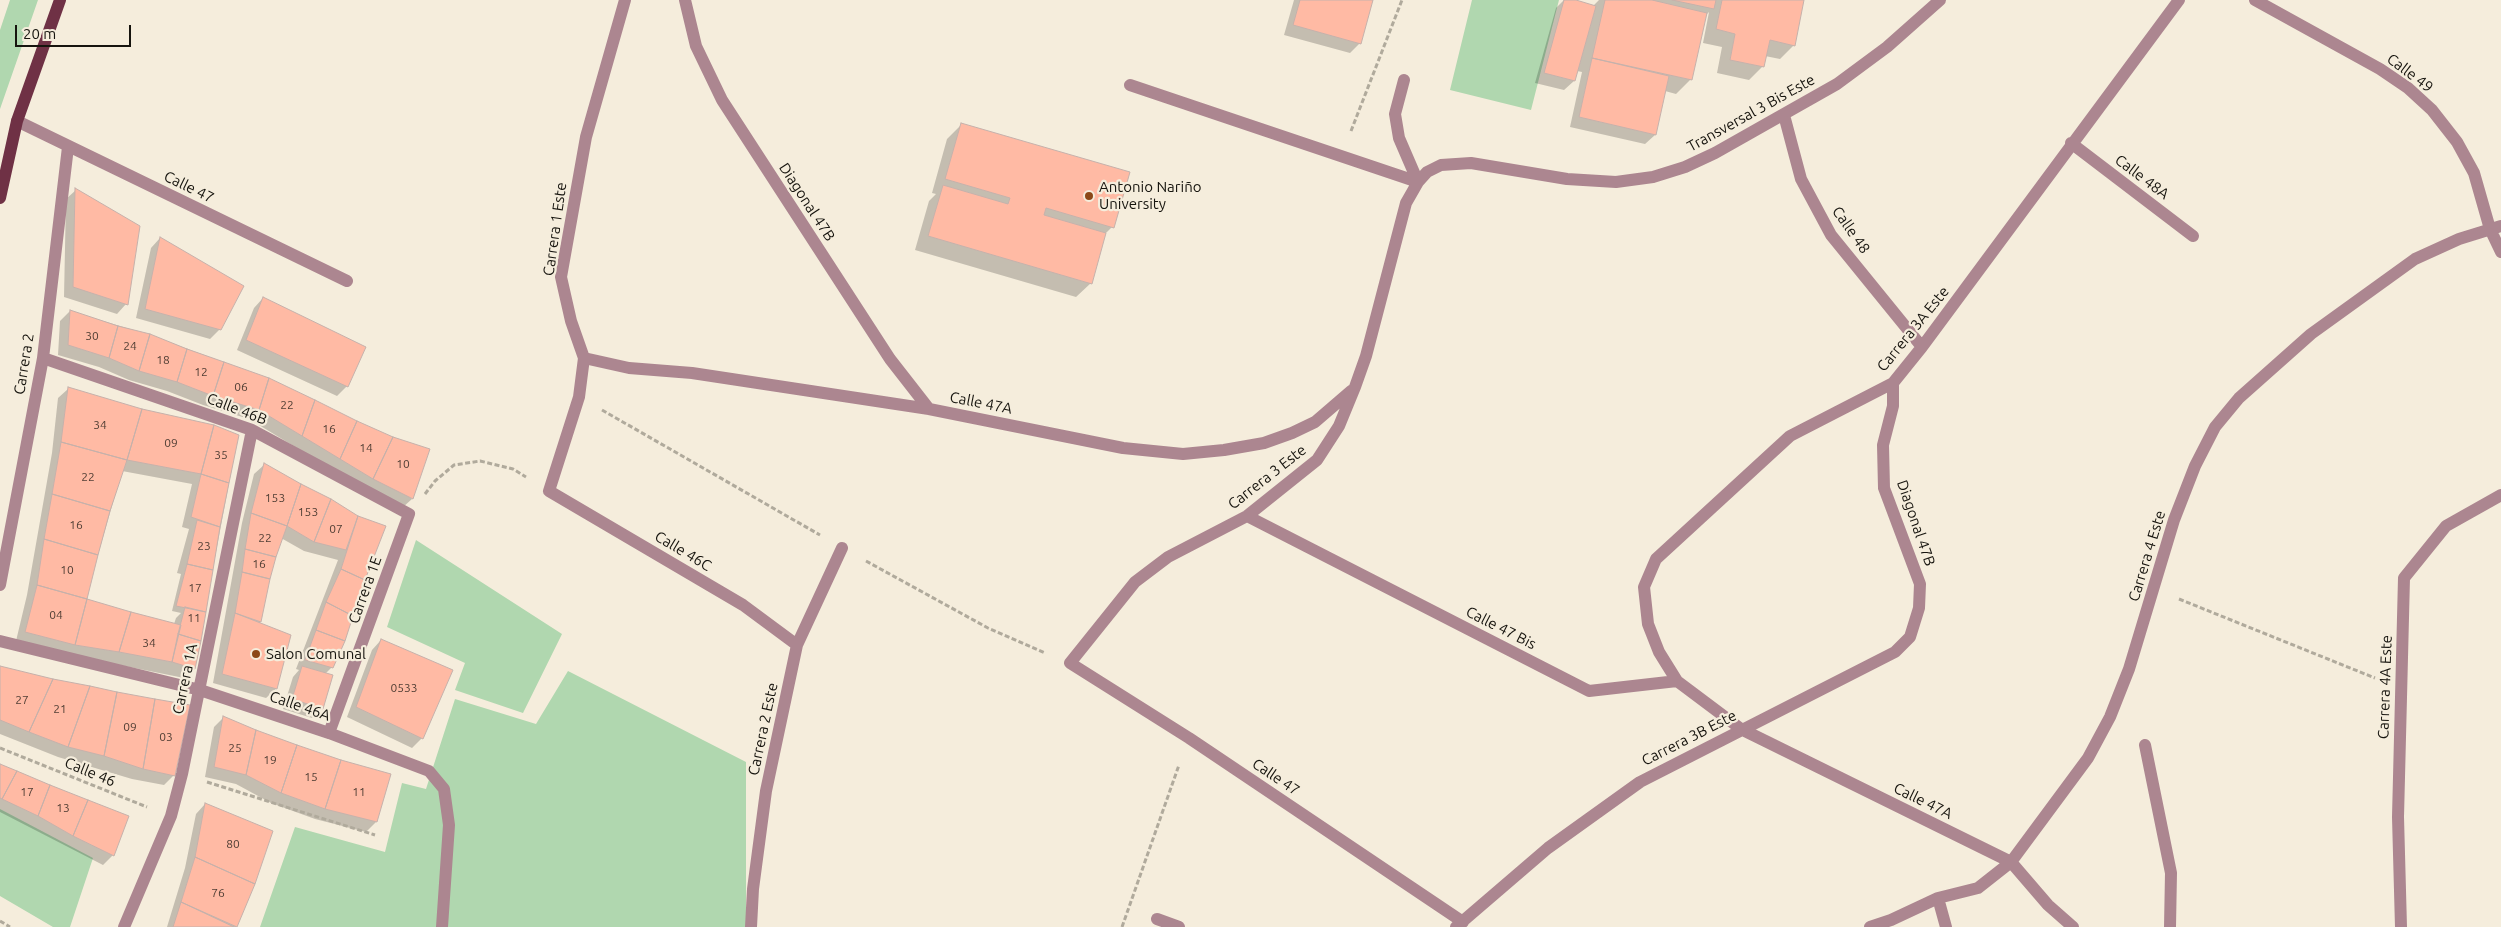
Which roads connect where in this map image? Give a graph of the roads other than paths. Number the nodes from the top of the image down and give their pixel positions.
1 (60, 0) edge
2 (625, 0) edge
3 (685, 0) edge
4 (1940, 0) edge
5 (2179, 0) edge
6 (2255, 0) edge
7 (1404, 80) dead end
8 (1130, 85) dead end
9 (1784, 115) junction
10 (17, 121) junction
11 (2071, 143) junction
12 (68, 147) junction
13 (1418, 182) junction
14 (0, 198) edge
15 (1401, 221) joint
16 (2495, 227) edge
17 (2194, 236) dead end
18 (2501, 252) edge
19 (347, 281) dead end
20 (1922, 347) junction
21 (43, 358) junction
22 (584, 358) junction
23 (1893, 383) junction
24 (1354, 387) junction
25 (929, 409) junction
26 (252, 430) junction
27 (549, 491) joint
28 (2501, 494) edge
29 (410, 514) joint
30 (1247, 516) junction
31 (842, 548) dead end
32 (1920, 584) joint
33 (0, 585) edge
34 (0, 641) edge
35 (797, 645) junction
36 (1070, 663) joint
37 (1677, 681) junction
38 (200, 690) junction
39 (1741, 729) junction
40 (330, 734) junction
41 (2145, 745) dead end
42 (2011, 862) junction
43 (1938, 898) junction
44 (1157, 919) dead end
45 (1459, 924) edge
46 (124, 927) edge
47 (442, 927) edge
48 (751, 927) edge
49 (1180, 927) edge
50 (1870, 927) edge
51 (1946, 927) edge
52 (2073, 927) edge
53 (2170, 927) edge
54 (2402, 927) edge

1 - 10 main road
2 - 22 street, Carrera 1 Este
3 - 25 street, Diagonal 47B
4 - 9 street, Transversal 3 Bis Este
5 - 11 street, Carrera 3A Este
6 - 16 street, Calle 49
7 - 13 street
8 - 13 street
9 - 13 street, Transversal 3 Bis Este
9 - 20 street, Calle 48
10 - 12 street, Calle 47
10 - 14 main road
11 - 17 street, Calle 48A
11 - 20 street, Carrera 3A Este
12 - 19 street, Calle 47
12 - 21 street, Carrera 2
13 - 15 street, Transversal 3 Bis Este
15 - 24 street, Carrera 3 Este
16 - 18 street, Calle 49
16 - 42 street, Carrera 4 Este
20 - 23 street, Carrera 3A Este
21 - 26 street, Calle 46B
21 - 33 street, Carrera 2
22 - 25 street, Calle 47A
22 - 27 street, Carrera 1 Este
23 - 32 street, Diagonal 47B
23 - 37 street, Carrera 3A Este
24 - 25 street, Calle 47A
24 - 30 street, Carrera 3 Este
26 - 29 street, Calle 46B
26 - 38 street, Carrera 1A
27 - 35 street, Calle 46C
28 - 54 street, Carrera 4A Este
29 - 40 street, Carrera 1E
30 - 36 street, Carrera 3 Este
30 - 37 street, Calle 47 Bis
31 - 35 street, Carrera 2 Este
32 - 39 street, Carrera 3B Este
34 - 38 street, Calle 46A
35 - 48 street, Carrera 2 Este
36 - 45 street, Calle 47
37 - 39 street
38 - 40 street, Calle 46A
38 - 46 street, Carrera 1A
39 - 42 street, Calle 47A
39 - 45 street, Carrera 3B Este
40 - 47 street, Calle 46A
41 - 53 street
42 - 43 street, Carrera 4 Este
42 - 52 street, Calle 47A
43 - 50 street, Carrera 4 Este
43 - 51 street
44 - 49 street

